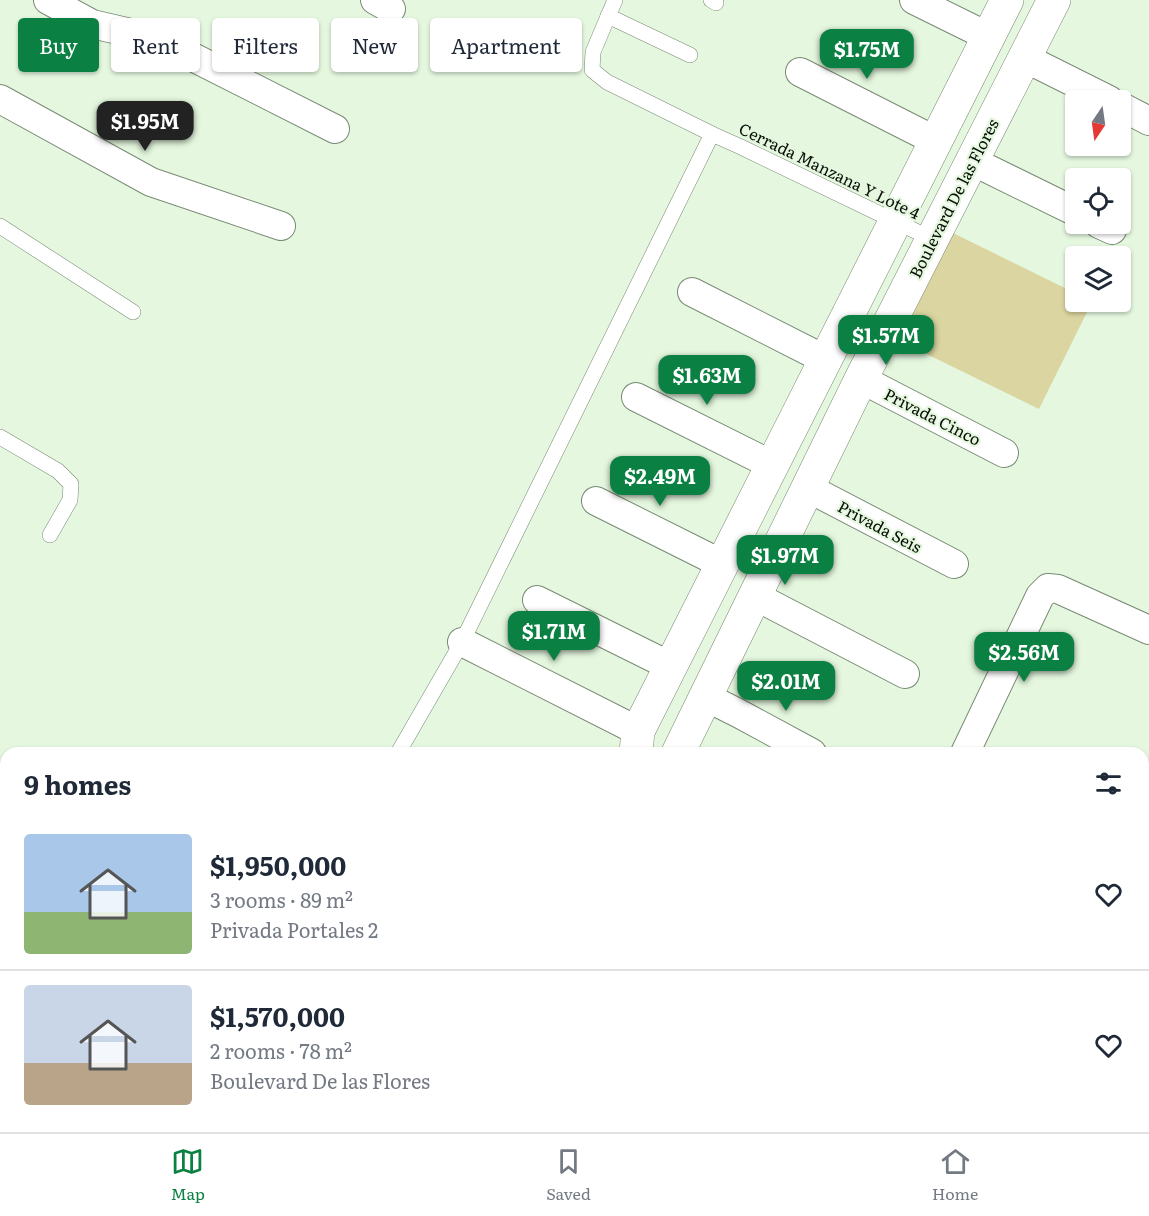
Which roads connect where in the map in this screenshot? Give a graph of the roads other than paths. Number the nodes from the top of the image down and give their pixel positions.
1 (48, 0) edge
2 (615, 0) edge
3 (914, 0) edge
4 (1007, 0) edge
5 (1054, 0) edge
6 (608, 16) junction
7 (989, 37) junction
8 (690, 55) dead end
9 (1025, 58) junction
10 (800, 72) dead end
11 (1089, 90) edge
12 (0, 99) edge
13 (1131, 112) edge
14 (1149, 121) edge
15 (335, 129) dead end
16 (712, 134) junction
17 (936, 141) junction
18 (972, 161) junction
19 (1065, 207) edge
20 (895, 221) junction
21 (0, 226) edge
22 (281, 226) dead end
23 (932, 239) junction
24 (692, 292) dead end
25 (133, 312) dead end
26 (826, 360) junction
27 (861, 379) junction
28 (636, 397) dead end
29 (0, 437) edge
30 (1004, 453) dead end
31 (772, 465) junction
32 (807, 488) junction
33 (596, 501) dead end
34 (50, 535) dead end
35 (722, 564) junction
36 (954, 564) dead end
37 (755, 596) junction
38 (537, 600) dead end
39 (1149, 630) edge
40 (462, 642) junction
41 (670, 666) junction
42 (905, 674) dead end
43 (705, 697) junction
44 (637, 742) edge
45 (401, 747) edge
46 (681, 747) edge
47 (801, 747) edge
48 (967, 747) edge

1 - 15 street
2 - 6 lane
3 - 7 street
4 - 7 street
5 - 9 street, Boulevard De las Flores
6 - 8 lane
6 - 16 lane, Cerrada Manzana Y Lote 4
7 - 17 street
9 - 11 street
9 - 18 street, Boulevard De las Flores
10 - 17 street
12 - 22 street
13 - 14 street
16 - 20 lane, Cerrada Manzana Y Lote 4
16 - 40 lane
17 - 20 street
18 - 19 street
18 - 23 street, Boulevard De las Flores
20 - 23 lane, Cerrada Manzana Y Lote 4
20 - 26 street
21 - 25 lane
23 - 27 street, Boulevard De las Flores
24 - 26 street
26 - 31 street
27 - 30 street, Privada Cinco
27 - 32 street, Boulevard De las Flores
28 - 31 street
29 - 34 lane
31 - 35 street
32 - 36 street, Privada Seis
32 - 37 street, Boulevard De las Flores
33 - 35 street
35 - 41 street
37 - 42 street
37 - 43 street, Boulevard De las Flores
38 - 41 street
39 - 48 street
40 - 44 street
40 - 45 lane
41 - 44 street
43 - 46 street, Boulevard De las Flores
43 - 47 street

